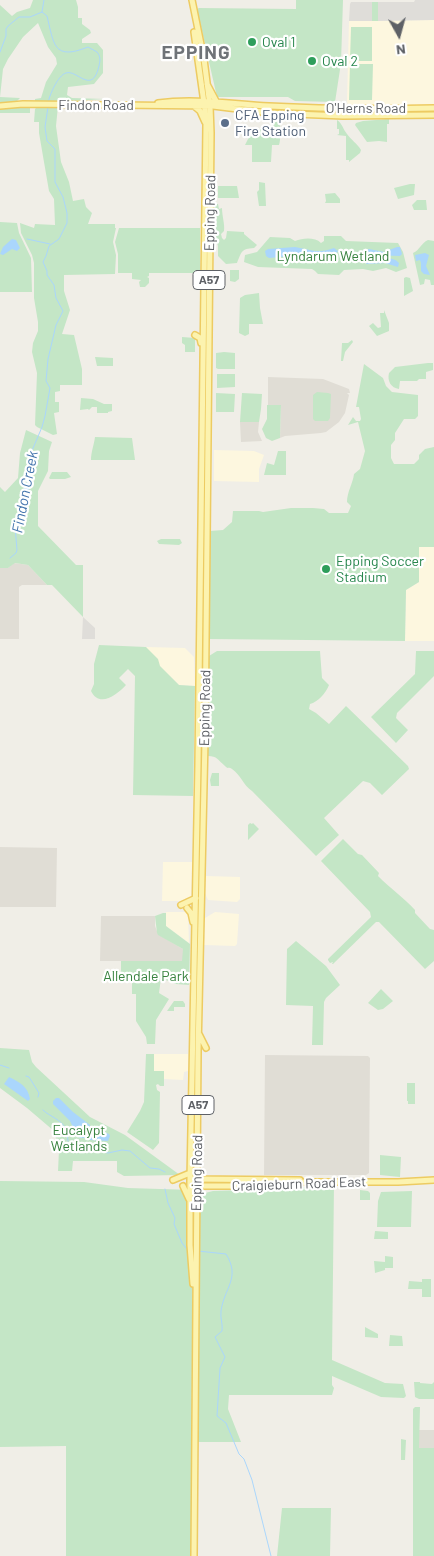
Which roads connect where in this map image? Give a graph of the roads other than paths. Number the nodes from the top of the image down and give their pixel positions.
1 (191, 1) edge
2 (204, 83) junction
3 (203, 91) junction
4 (216, 101) junction
5 (187, 102) junction
6 (147, 105) junction
7 (194, 106) junction
8 (0, 107) edge
9 (208, 107) junction
10 (227, 107) junction
11 (434, 108) edge
12 (434, 115) edge
13 (206, 124) junction
14 (195, 335) dead end
15 (202, 366) junction
16 (196, 898) junction
17 (181, 905) dead end
18 (187, 908) dead end
19 (194, 967) junction
20 (198, 1031) junction
21 (206, 1048) dead end
22 (197, 1165) junction
23 (190, 1173) junction
24 (204, 1179) junction
25 (173, 1180) dead end
26 (434, 1180) edge
27 (408, 1181) junction
28 (193, 1183) junction
29 (183, 1186) dead end
30 (210, 1186) junction
31 (196, 1193) junction
32 (190, 1202) junction
33 (196, 1256) junction
34 (191, 1261) junction
35 (196, 1315) junction
36 (194, 1556) edge

1 - 2 main road, A57
2 - 3 main road, A57
2 - 4 main road
2 - 9 main road, A57
3 - 5 main road
3 - 9 main road, A57
4 - 9 main road, O'Herns Road
4 - 11 main road, O'Herns Road
5 - 6 main road, Findon Road
5 - 9 main road, Findon Road
6 - 7 main road, Findon Road
6 - 8 main road, Findon Road
7 - 9 main road, Findon Road
7 - 13 main road
9 - 10 main road, O'Herns Road
9 - 10 main road
9 - 13 main road, Epping Road / A57
9 - 20 main road, Epping Road / A57
10 - 12 main road, O'Herns Road
13 - 15 main road, Epping Road / A57
14 - 15 main road
15 - 16 main road, Epping Road
16 - 17 main road
16 - 19 main road, Epping Road
18 - 19 main road
19 - 23 main road, Epping Road
20 - 21 main road
20 - 22 main road, Epping Road / A57
22 - 24 main road
22 - 28 main road, Epping Road / A57
23 - 25 main road
23 - 28 main road, Epping Road
24 - 27 main road, Craigieburn Road East
24 - 28 main road, Craigieburn Road East
26 - 27 main road, Craigieburn Road East
27 - 30 main road, Craigieburn Road East
28 - 30 main road, Craigieburn Road East
28 - 31 main road, Epping Road
28 - 32 main road, Epping Road
29 - 32 main road
30 - 31 main road
31 - 33 main road, Epping Road
32 - 34 main road, Epping Road
33 - 34 main road
33 - 35 main road, Epping Road
34 - 35 main road, Epping Road
35 - 36 main road, Epping Road

